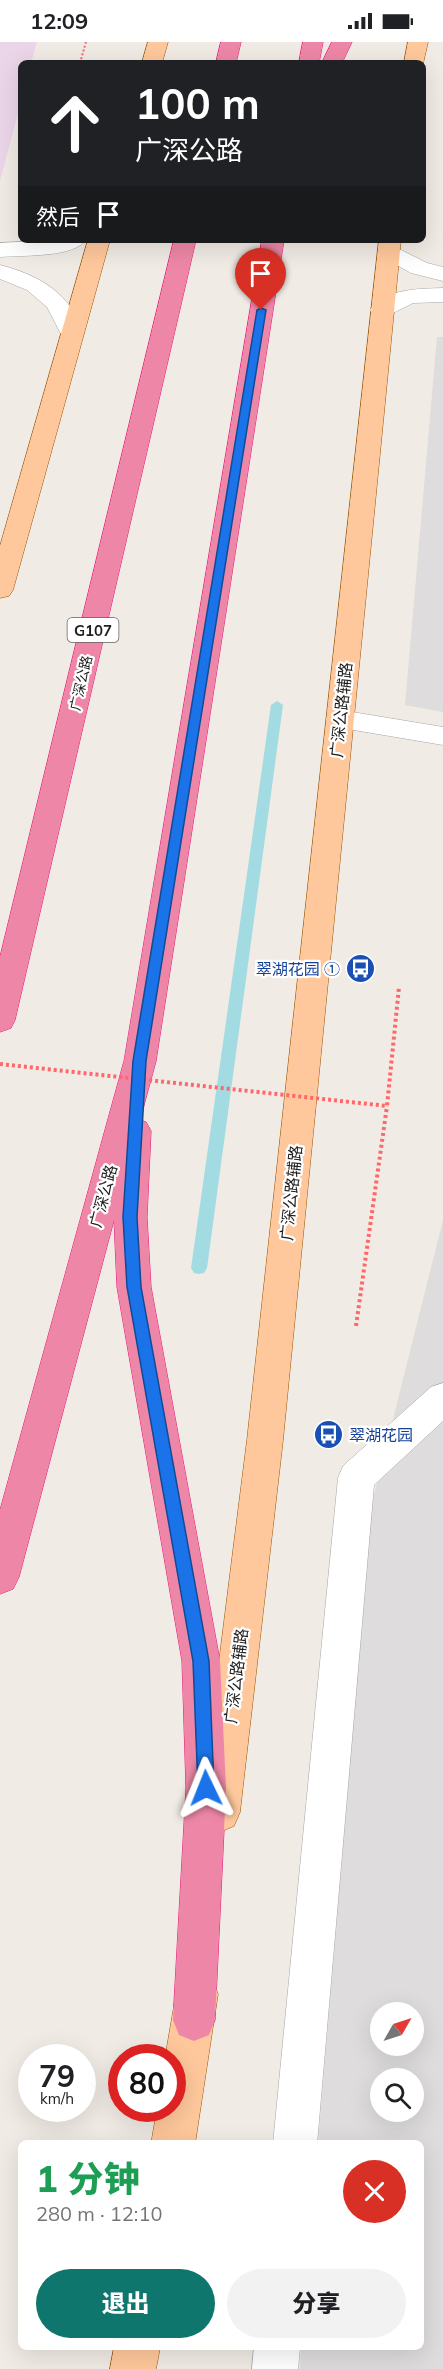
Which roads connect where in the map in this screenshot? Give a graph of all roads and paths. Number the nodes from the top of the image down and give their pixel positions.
1 (86, 42) edge
2 (231, 42) edge
3 (313, 42) edge
4 (342, 42) edge
5 (401, 42) edge
6 (418, 42) edge
7 (81, 60) edge
8 (227, 60) edge
9 (310, 60) edge
10 (333, 60) edge
11 (402, 60) edge
12 (415, 60) edge
13 (66, 243) edge
14 (98, 243) edge
15 (184, 243) edge
16 (273, 243) edge
17 (390, 245) edge
18 (0, 250) edge
19 (0, 272) edge
20 (443, 274) edge
21 (443, 296) edge
22 (381, 310) junction
23 (72, 335) junction
24 (0, 590) edge
25 (340, 719) junction
26 (443, 736) edge
27 (399, 987) dead end
28 (0, 1020) edge
29 (140, 1061) junction
30 (0, 1064) edge
31 (387, 1106) junction
32 (356, 1326) dead end
33 (443, 1398) edge
34 (0, 1577) edge
35 (194, 2020) junction
36 (174, 2140) edge
37 (295, 2140) edge
38 (137, 2350) edge
39 (277, 2350) edge
40 (133, 2369) edge
41 (275, 2369) edge

1 - 7 path
2 - 8 highway
3 - 9 highway
4 - 10 highway
5 - 11 main road
6 - 12 main road
13 - 18 street
14 - 23 main road
15 - 28 highway, 广深公路 / G107
16 - 29 highway, 广深公路
17 - 20 street
17 - 22 main road, 广深公路辅路
19 - 23 street
21 - 22 street
22 - 25 main road, 广深公路辅路
23 - 24 main road
25 - 26 street
25 - 35 main road, 广深公路辅路
27 - 31 path, bridge
29 - 34 highway, 广深公路
29 - 35 highway
30 - 31 path, bridge
31 - 32 path
33 - 37 street
35 - 36 main road, 广深公路辅路
38 - 40 main road
39 - 41 street

